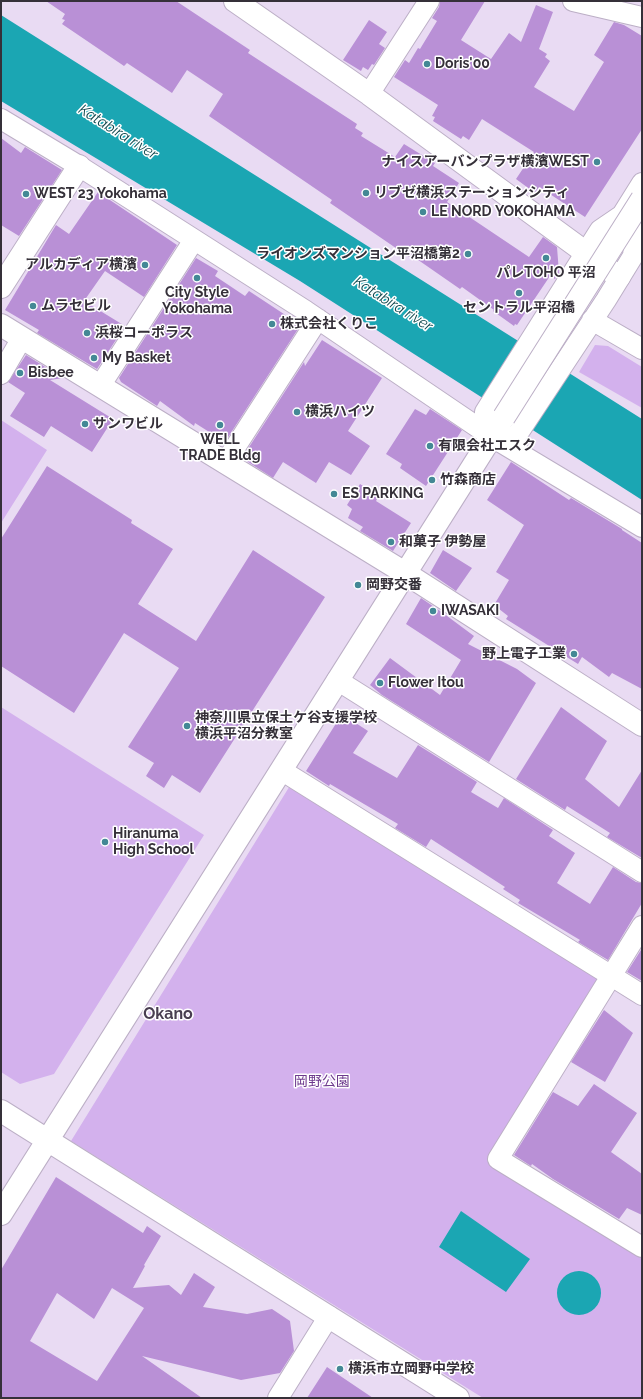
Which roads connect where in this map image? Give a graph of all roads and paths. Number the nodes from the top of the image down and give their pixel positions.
1 (235, 1) edge
2 (429, 1) edge
3 (573, 1) edge
4 (642, 17) edge
5 (369, 94) junction
6 (1, 119) edge
7 (79, 166) junction
8 (642, 183) edge
9 (642, 199) edge
10 (642, 214) edge
11 (194, 240) junction
12 (586, 252) junction
13 (619, 276) junction
14 (1, 287) edge
15 (318, 319) junction
16 (592, 320) junction
17 (1, 325) edge
18 (22, 338) junction
19 (642, 349) edge
20 (1, 374) edge
21 (100, 386) junction
22 (494, 414) junction
23 (492, 437) junction
24 (225, 462) junction
25 (642, 527) edge
26 (405, 573) junction
27 (337, 680) junction
28 (642, 725) edge
29 (281, 770) junction
30 (642, 872) edge
31 (642, 926) edge
32 (611, 976) junction
33 (642, 995) edge
34 (1, 1111) edge
35 (47, 1140) junction
36 (1, 1214) edge
37 (642, 1247) edge
38 (329, 1316) junction
39 (278, 1398) edge
40 (458, 1398) edge

1 - 5 street
2 - 5 street
3 - 4 street
5 - 12 street
6 - 7 street
7 - 11 street
7 - 14 street
8 - 12 street
9 - 22 street, bridge
10 - 13 street
11 - 15 street
11 - 21 street
12 - 13 street
12 - 22 street
13 - 16 street
15 - 23 street
15 - 24 street
16 - 19 street
16 - 23 street
17 - 18 street
18 - 20 street
18 - 21 street
21 - 24 street
22 - 23 street
23 - 25 street
23 - 26 street
24 - 26 street
26 - 27 street
26 - 28 street
27 - 29 street
27 - 30 street
29 - 32 street
29 - 35 street
31 - 32 street
32 - 33 street
32 - 37 street
34 - 35 street
35 - 36 street
35 - 38 street
38 - 39 street
38 - 40 street

